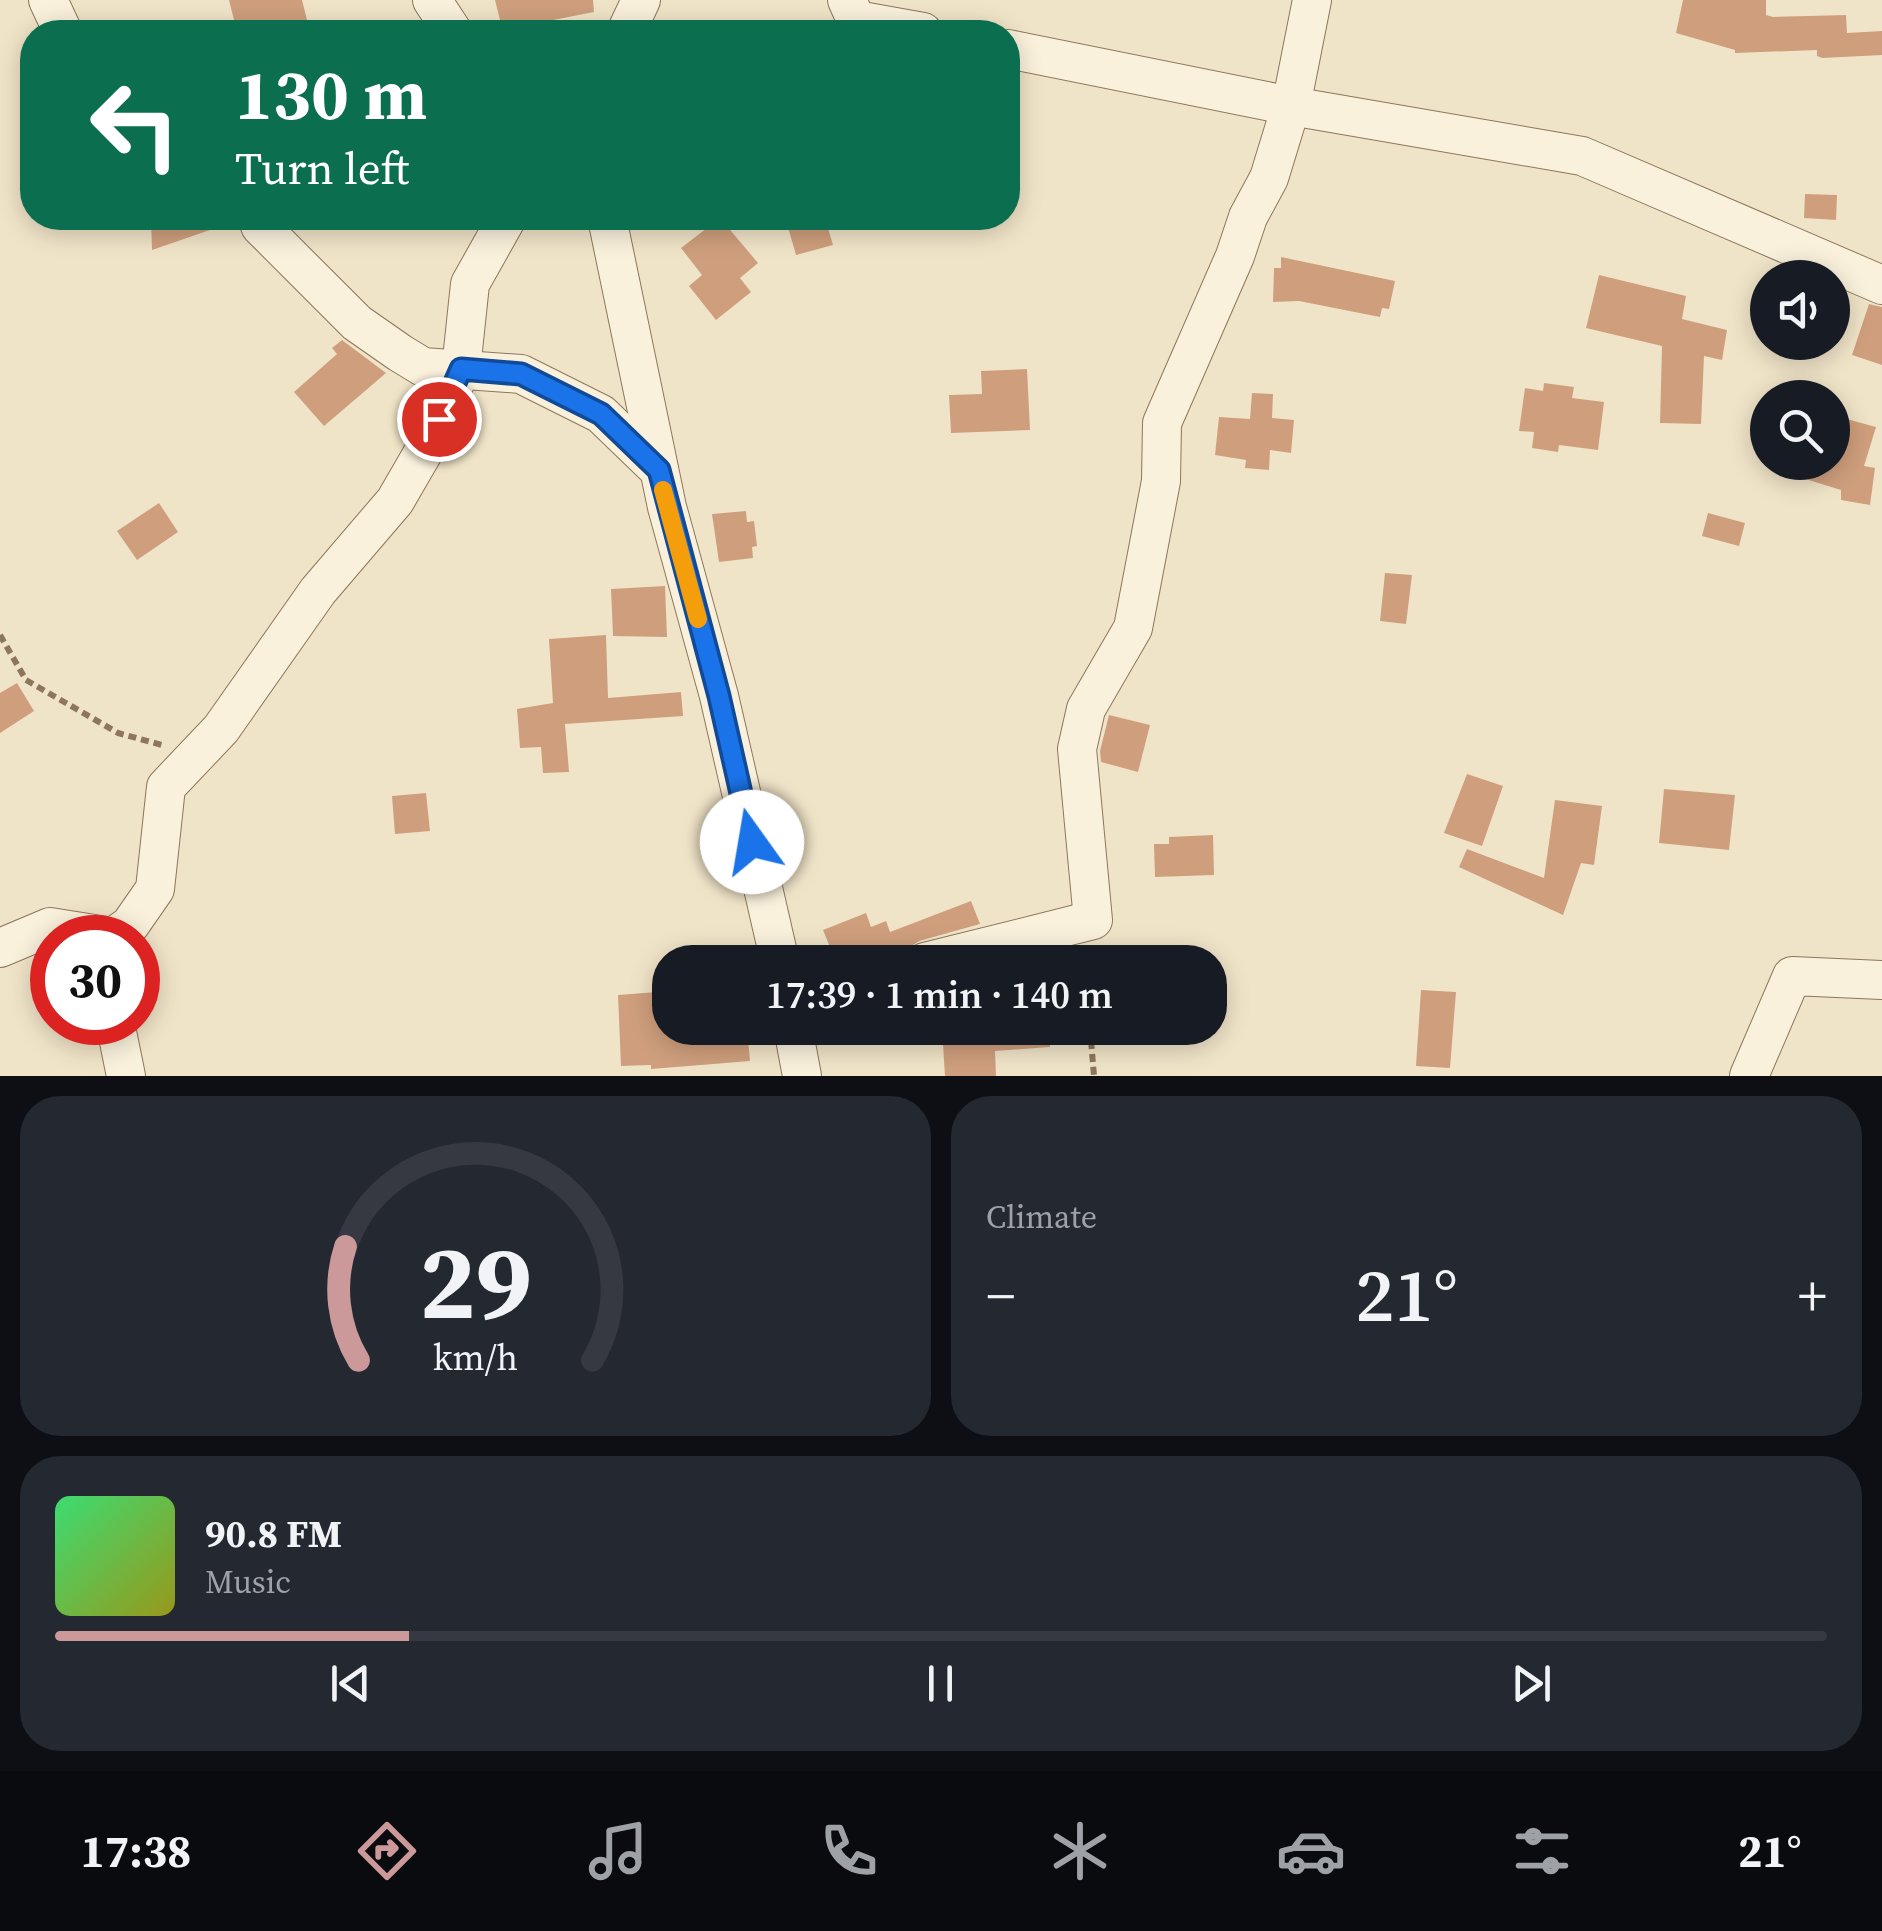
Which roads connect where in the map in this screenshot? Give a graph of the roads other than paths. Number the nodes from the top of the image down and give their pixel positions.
1 (1312, 0) edge
2 (1020, 51) edge
3 (1291, 106) junction
4 (264, 230) edge
5 (500, 230) edge
6 (609, 230) edge
7 (1882, 285) edge
8 (461, 369) junction
9 (659, 470) junction
10 (137, 915) edge
11 (30, 935) edge
12 (776, 945) edge
13 (992, 945) edge
14 (0, 948) edge
15 (1882, 980) edge
16 (120, 1045) edge
17 (797, 1045) edge
18 (126, 1076) edge
19 (802, 1076) edge
20 (1749, 1076) edge

1 - 3 street
2 - 3 street
3 - 7 street
3 - 13 street
4 - 8 street
5 - 8 street
6 - 9 street
8 - 9 street
8 - 10 street
9 - 12 street
11 - 14 street
15 - 20 street
16 - 18 street
17 - 19 street

